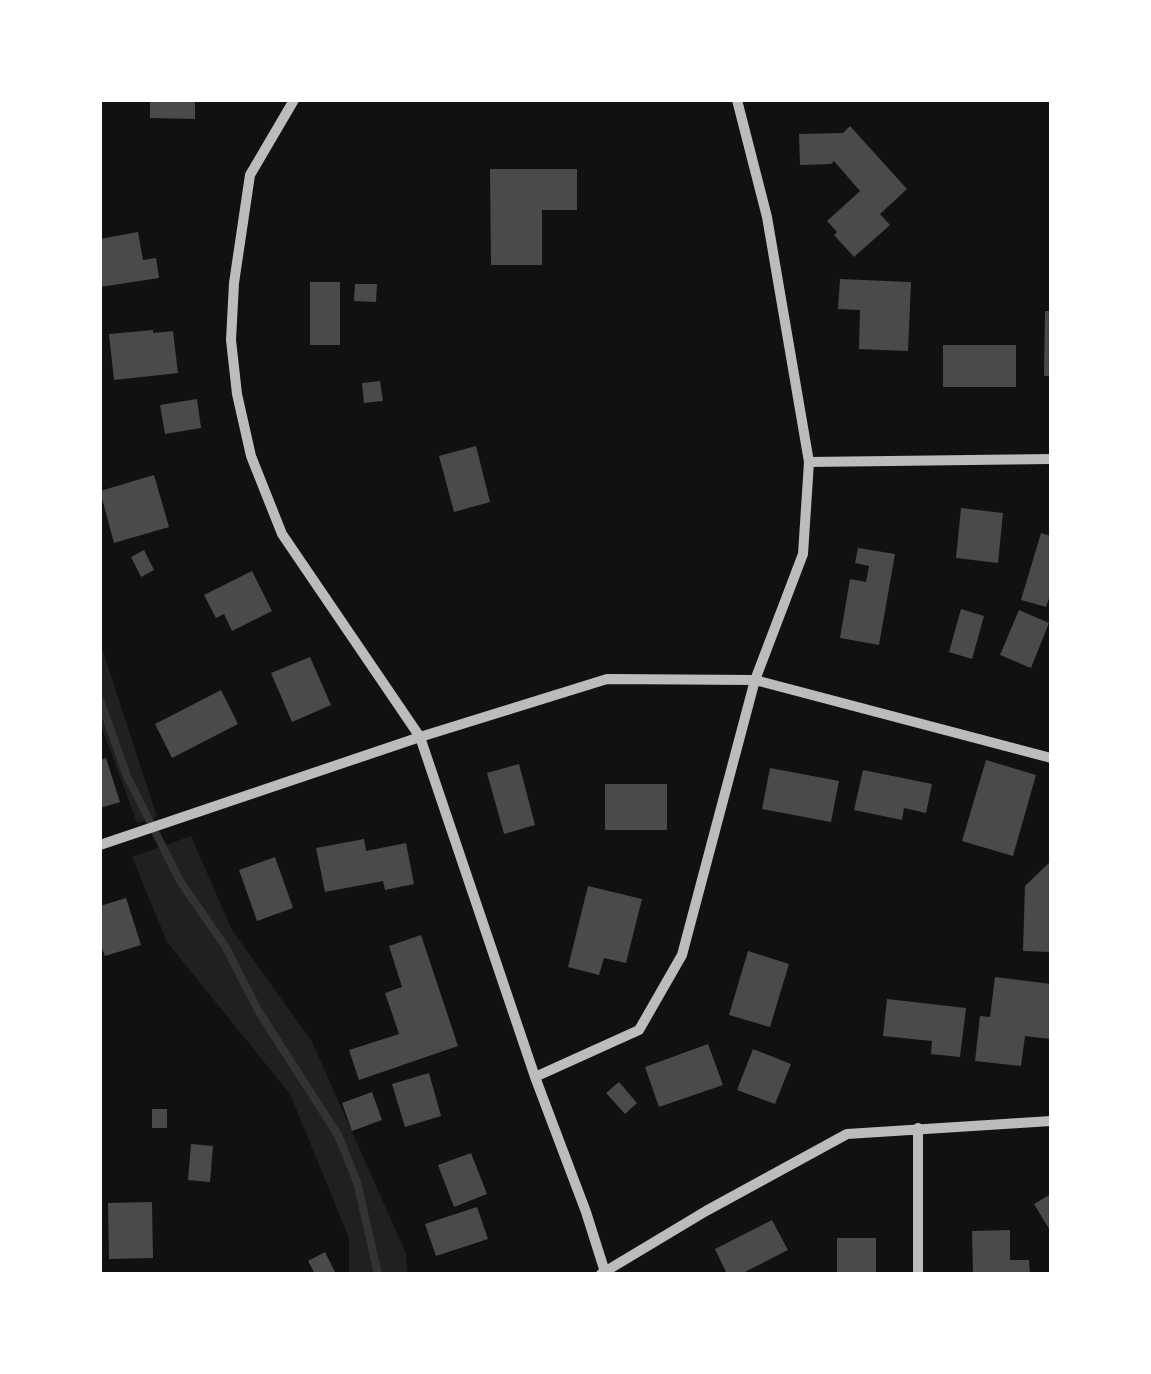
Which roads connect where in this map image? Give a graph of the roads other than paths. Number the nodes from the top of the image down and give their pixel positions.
1 (294, 100) edge
2 (737, 100) edge
3 (1051, 458) edge
4 (809, 462) junction
5 (755, 680) junction
6 (420, 737) junction
7 (1051, 758) edge
8 (100, 846) edge
9 (535, 1078) junction
10 (1051, 1121) edge
11 (918, 1128) junction
12 (605, 1273) edge
13 (918, 1274) edge

1 - 6 street
2 - 4 street
3 - 4 street
4 - 5 street
5 - 6 street
5 - 7 street
5 - 9 street
6 - 8 street
6 - 9 street
9 - 12 street
10 - 11 street
11 - 12 street
11 - 13 street

